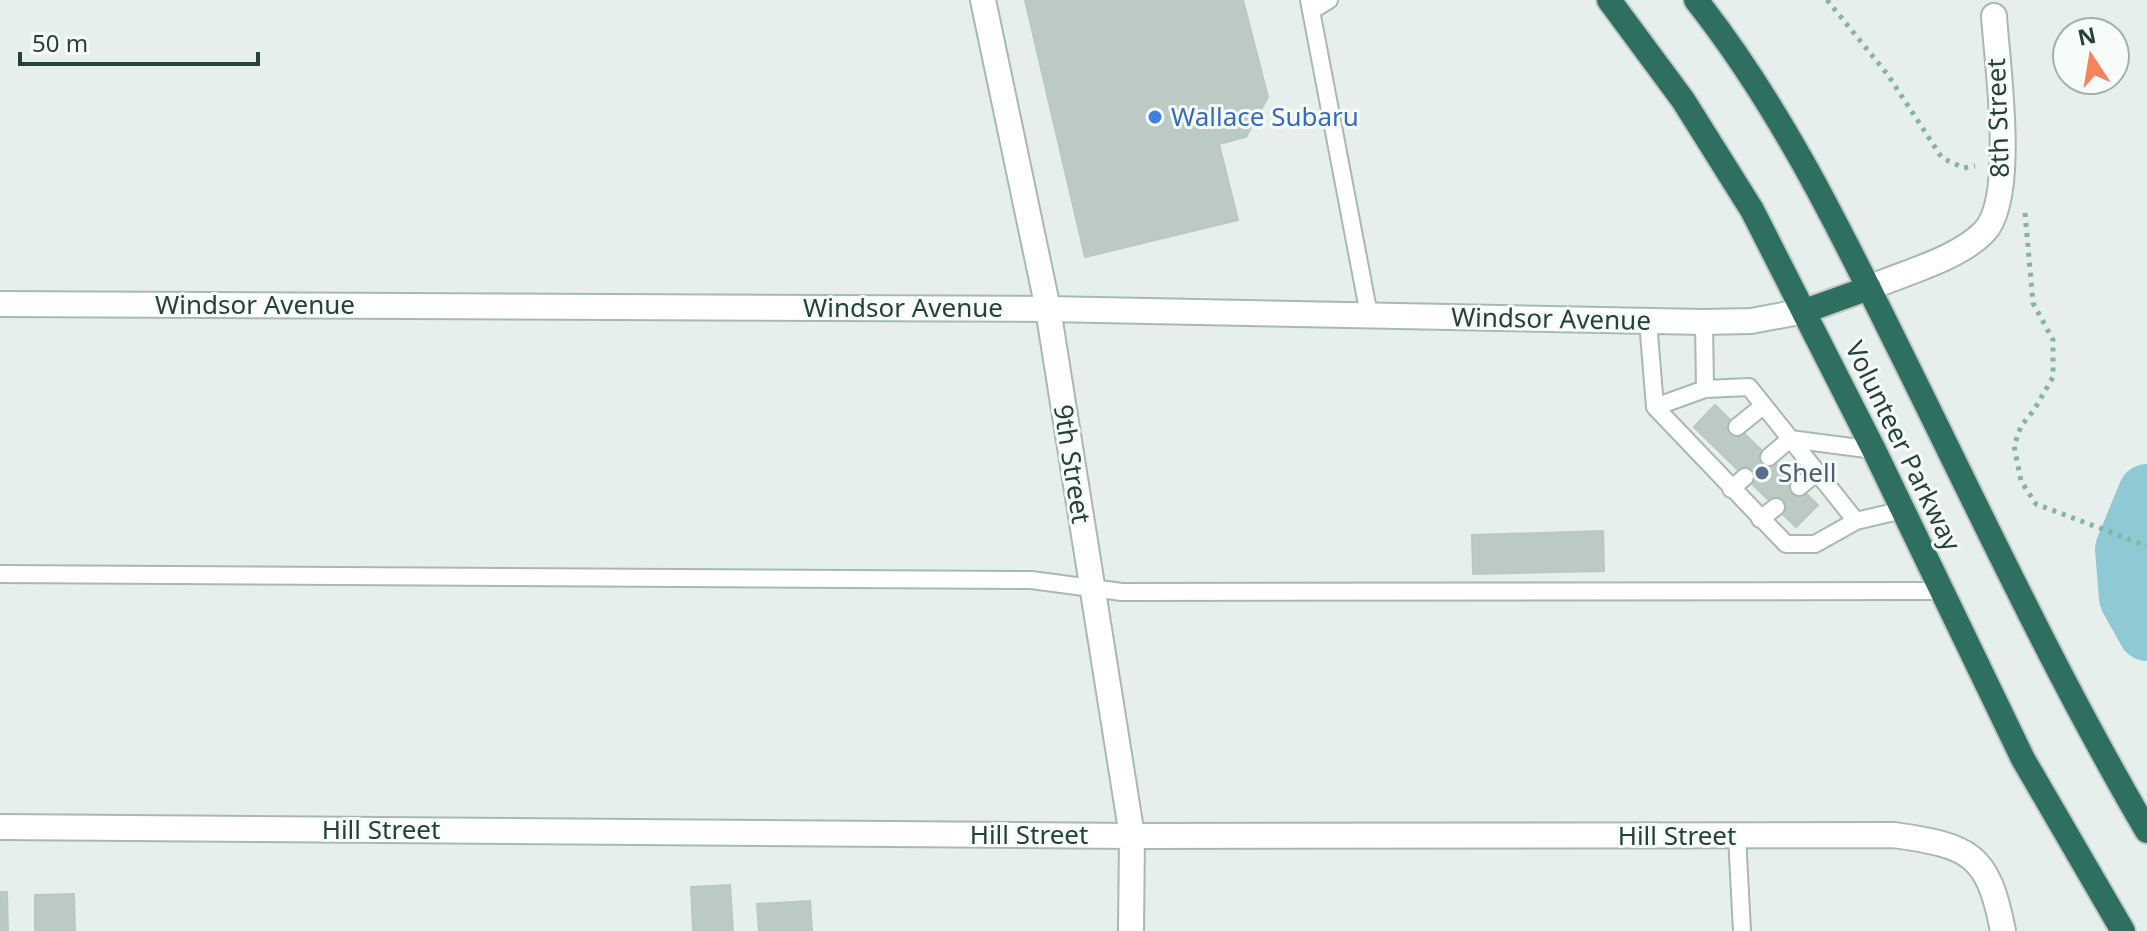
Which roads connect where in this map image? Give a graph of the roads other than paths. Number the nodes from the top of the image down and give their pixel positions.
1 (983, 0) edge
2 (1329, 0) edge
3 (1609, 0) edge
4 (1696, 0) edge
5 (1310, 5) edge
6 (1994, 16) dead end
7 (1869, 288) junction
8 (0, 304) edge
9 (1048, 309) junction
10 (1805, 311) junction
11 (1369, 315) junction
12 (1648, 321) junction
13 (1704, 322) junction
14 (1705, 389) junction
15 (1763, 406) junction
16 (1655, 407) junction
17 (1737, 427) dead end
18 (1790, 439) junction
19 (1874, 450) junction
20 (1769, 457) dead end
21 (1817, 472) junction
22 (1745, 477) dead end
23 (1799, 487) dead end
24 (1731, 489) junction
25 (1776, 507) dead end
26 (1903, 510) junction
27 (1760, 519) junction
28 (1856, 521) junction
29 (0, 574) edge
30 (1091, 588) junction
31 (1943, 591) junction
32 (0, 827) edge
33 (2147, 831) edge
34 (1132, 836) junction
35 (1737, 836) junction
36 (1131, 931) edge
37 (1742, 931) edge
38 (2003, 931) edge
39 (2123, 931) edge

1 - 9 street, 9th Street
2 - 5 lane
3 - 10 highway, Volunteer Parkway
4 - 7 highway, Volunteer Parkway
5 - 11 lane
6 - 7 street, 8th Street
7 - 10 highway
7 - 33 highway, Volunteer Parkway
8 - 9 street, Windsor Avenue
9 - 11 street, Windsor Avenue
9 - 30 street, 9th Street
10 - 13 street, Windsor Avenue
10 - 19 highway, Volunteer Parkway
11 - 12 street, Windsor Avenue
12 - 13 street, Windsor Avenue
12 - 16 lane
13 - 14 lane
14 - 15 lane
14 - 16 lane
15 - 17 lane
15 - 18 lane
16 - 24 lane
18 - 19 lane
18 - 20 lane
18 - 21 lane
19 - 26 highway, Volunteer Parkway
21 - 23 lane
21 - 28 lane
22 - 24 lane
24 - 27 lane
25 - 27 lane
26 - 28 lane
26 - 31 highway, Volunteer Parkway
27 - 28 lane
29 - 30 lane
30 - 31 lane
30 - 34 street, 9th Street
31 - 39 highway, Volunteer Parkway
32 - 34 street, Hill Street
34 - 35 street, Hill Street
34 - 36 street, 9th Street
35 - 37 lane
35 - 38 street, Hill Street

